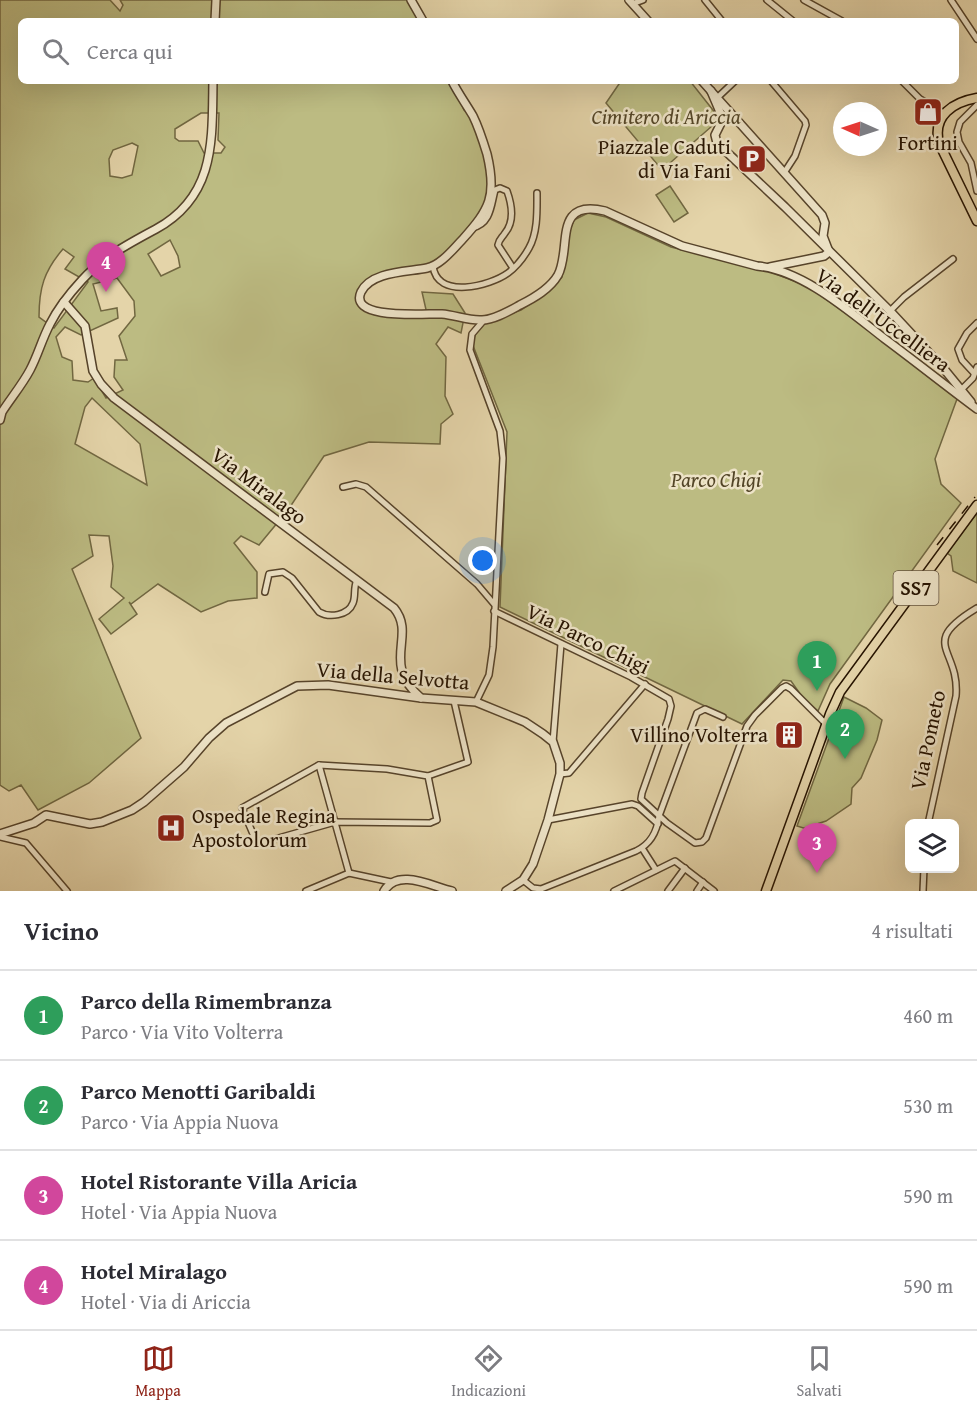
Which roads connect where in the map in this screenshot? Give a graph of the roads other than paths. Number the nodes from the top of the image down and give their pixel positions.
1 (216, 0) edge
2 (411, 0) edge
3 (643, 0) edge
4 (705, 0) edge
5 (767, 0) edge
6 (804, 0) edge
7 (951, 0) edge
8 (631, 2) edge
9 (215, 18) edge
10 (421, 18) edge
11 (645, 18) edge
12 (720, 18) edge
13 (789, 18) edge
14 (837, 18) edge
15 (977, 39) edge
16 (213, 84) edge
17 (454, 84) edge
18 (705, 84) edge
19 (732, 84) edge
20 (776, 84) edge
21 (906, 84) edge
22 (711, 91) junction
23 (718, 97) junction
24 (973, 99) edge
25 (977, 105) edge
26 (945, 114) junction
27 (784, 173) junction
28 (977, 191) edge
29 (537, 193) dead end
30 (977, 221) edge
31 (472, 228) junction
32 (829, 252) junction
33 (953, 259) dead end
34 (433, 266) junction
35 (770, 267) junction
36 (513, 268) junction
37 (64, 302) junction
38 (890, 311) junction
39 (484, 320) junction
40 (977, 323) edge
41 (976, 370) edge
42 (951, 377) junction
43 (944, 385) junction
44 (962, 390) junction
45 (975, 408) edge
46 (0, 420) edge
47 (343, 487) dead end
48 (977, 505) edge
49 (357, 580) junction
50 (265, 592) dead end
51 (977, 608) edge
52 (494, 611) junction
53 (561, 644) junction
54 (645, 684) junction
55 (421, 698) junction
56 (454, 701) junction
57 (476, 702) junction
58 (723, 717) dead end
59 (826, 724) junction
60 (553, 742) junction
61 (319, 765) junction
62 (560, 774) junction
63 (428, 776) junction
64 (659, 816) junction
65 (929, 819) edge
66 (548, 820) junction
67 (335, 822) junction
68 (658, 824) junction
69 (0, 836) edge
70 (642, 848) junction
71 (685, 868) junction
72 (656, 870) junction
73 (349, 873) junction
74 (924, 873) edge
75 (523, 880) junction
76 (391, 882) junction
77 (703, 882) junction
78 (67, 891) edge
79 (306, 891) edge
80 (384, 891) edge
81 (452, 891) edge
82 (506, 891) edge
83 (614, 891) edge
84 (668, 891) edge
85 (697, 891) edge
86 (714, 891) edge
87 (766, 891) edge
88 (923, 891) edge

1 - 9 street
2 - 10 street
3 - 8 street
4 - 12 street
5 - 13 street
6 - 14 street
7 - 15 street
8 - 11 street
16 - 37 street
17 - 31 street
18 - 22 street
19 - 23 street
20 - 27 street
21 - 26 street
22 - 23 street
22 - 32 street
23 - 27 street
24 - 26 main road
25 - 28 street
26 - 30 main road
27 - 32 street
29 - 36 street
31 - 34 street
31 - 36 street
32 - 35 street
32 - 38 street
33 - 38 street
34 - 36 street
34 - 39 street
35 - 39 street, Via dell'Uccelliera
35 - 43 street, Via dell'Uccelliera
37 - 46 street
37 - 49 street, Via Miralago
38 - 42 street
39 - 52 street, Via della Selvotta
40 - 41 street
41 - 44 street
42 - 43 street
42 - 44 street
43 - 45 street, Via dell'Uccelliera
44 - 45 street
47 - 52 street
48 - 59 main road, SS7
49 - 50 street
49 - 55 street, Via Miralago
51 - 65 street, Via Pometo
52 - 53 street, Via Parco Chigi
52 - 57 street, Via della Selvotta
53 - 54 street, Via Parco Chigi
53 - 60 street
54 - 62 street
54 - 64 street, Via Parco Chigi
55 - 56 street, Via della Selvotta
55 - 69 street, Via della Selvotta
56 - 57 street, Via della Selvotta
56 - 63 street
57 - 60 street
58 - 64 street
59 - 64 street
59 - 87 main road, SS7
60 - 62 street
61 - 63 street
61 - 67 street
61 - 67 street
62 - 66 street
63 - 67 street
64 - 68 street
66 - 68 street
66 - 75 street
67 - 73 street
68 - 70 street
69 - 78 street
70 - 72 street
70 - 75 street
71 - 72 street
71 - 77 street
71 - 84 street
72 - 83 street
73 - 76 street
73 - 79 street
74 - 88 street
75 - 82 street
76 - 80 street
76 - 81 street
77 - 85 street
77 - 86 street

